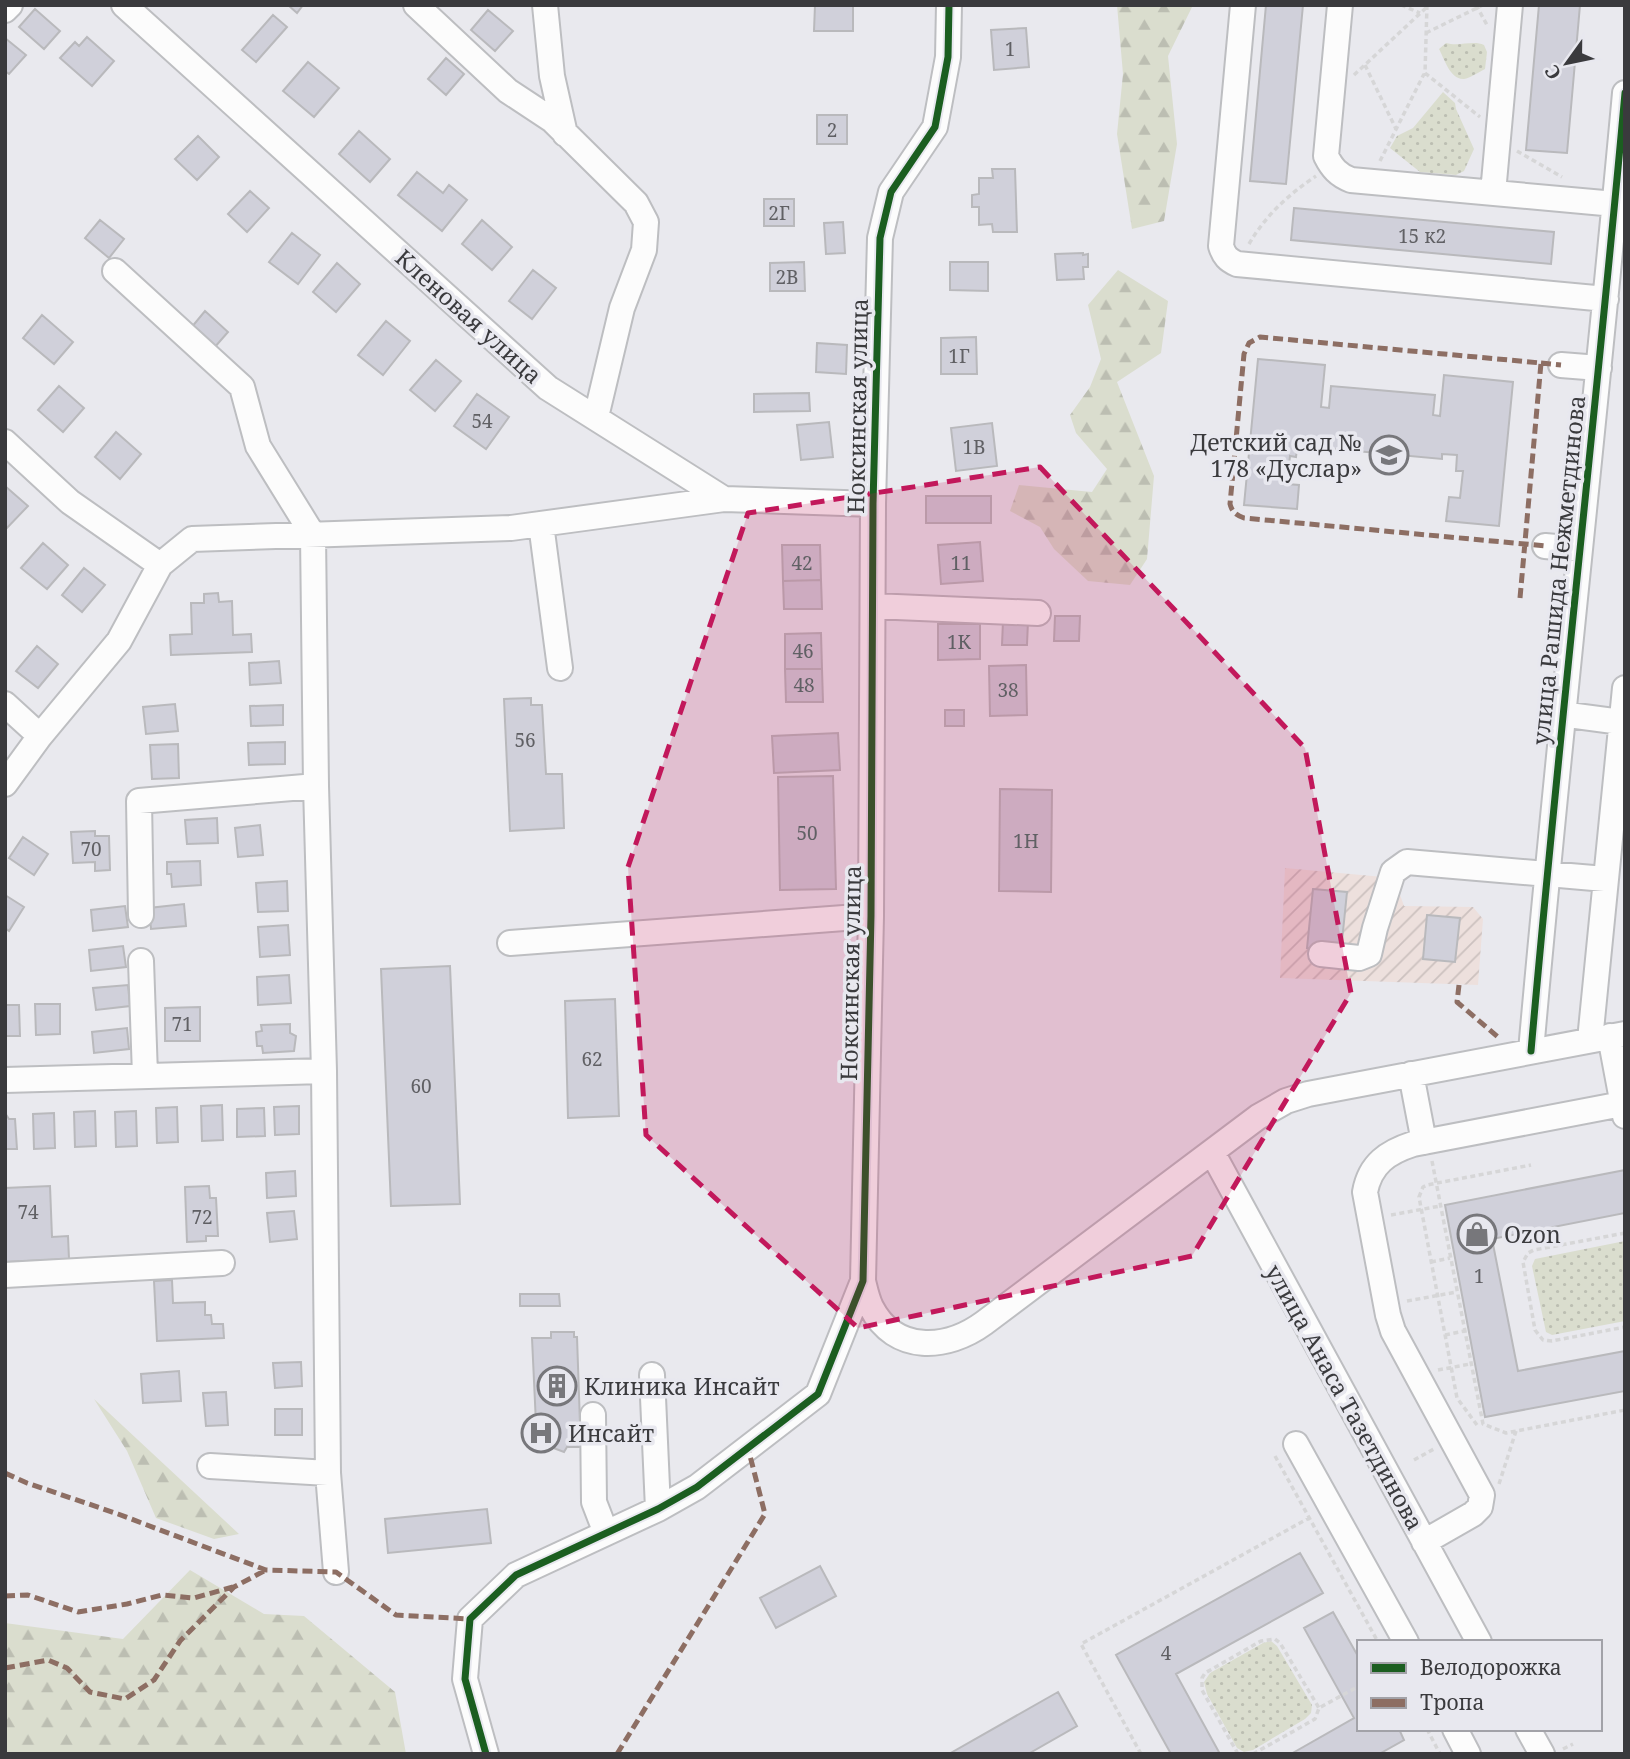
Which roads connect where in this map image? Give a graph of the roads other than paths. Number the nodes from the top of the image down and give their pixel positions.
1 (10, 5) edge
2 (124, 5) edge
3 (416, 5) edge
4 (545, 5) edge
5 (949, 5) edge
6 (1243, 5) edge
7 (1340, 5) edge
8 (1510, 5) edge
9 (5, 10) edge
10 (1625, 93) edge
11 (565, 134) junction
12 (1493, 193) junction
13 (1615, 204) junction
14 (115, 271) dead end
15 (1606, 299) junction
16 (1561, 365) dead end
17 (1599, 368) junction
18 (596, 417) junction
19 (5, 442) edge
20 (724, 499) junction
21 (873, 505) junction
22 (541, 524) junction
23 (313, 536) junction
24 (1545, 546) dead end
25 (1579, 549) junction
26 (160, 565) junction
27 (873, 606) junction
28 (1038, 613) dead end
29 (560, 668) dead end
30 (1625, 688) edge
31 (5, 704) edge
32 (1561, 714) junction
33 (1621, 722) junction
34 (40, 736) junction
35 (5, 784) edge
36 (316, 786) junction
37 (1547, 874) junction
38 (1605, 879) junction
39 (141, 915) dead end
40 (871, 916) junction
41 (510, 943) dead end
42 (1321, 954) dead end
43 (141, 961) dead end
44 (1608, 1037) edge
45 (1531, 1051) junction
46 (324, 1071) junction
47 (1411, 1074) junction
48 (145, 1075) junction
49 (5, 1080) edge
50 (1624, 1110) edge
51 (1426, 1142) junction
52 (1212, 1152) junction
53 (222, 1263) dead end
54 (5, 1275) edge
55 (863, 1281) junction
56 (652, 1375) dead end
57 (593, 1415) dead end
58 (1285, 1450) road end
59 (210, 1466) dead end
60 (328, 1473) junction
61 (658, 1508) junction
62 (606, 1533) junction
63 (1424, 1542) junction
64 (336, 1572) dead end
65 (1405, 1640) edge
66 (1478, 1640) edge
67 (1456, 1731) edge
68 (1529, 1731) edge
69 (486, 1754) edge
70 (1468, 1754) edge
71 (1542, 1754) edge

1 - 9 street
2 - 18 street, Кленовая улица
3 - 11 street
4 - 11 street
5 - 21 street, Ноксинская улица
6 - 15 street
7 - 12 street
8 - 12 street
10 - 13 street, улица Рашида Нежметдинова
11 - 18 street
12 - 13 street
13 - 15 street, улица Рашида Нежметдинова
14 - 23 street
15 - 17 street, улица Рашида Нежметдинова
16 - 17 street
17 - 25 street, улица Рашида Нежметдинова
18 - 20 street, Кленовая улица
19 - 26 street
20 - 21 street
20 - 22 street
21 - 27 street, Ноксинская улица
22 - 23 street
22 - 29 street
23 - 26 street
23 - 36 street
24 - 25 street
25 - 32 street, улица Рашида Нежметдинова
26 - 34 street
27 - 28 street
27 - 40 street, Ноксинская улица
30 - 33 street
31 - 34 street
32 - 33 street
32 - 37 street, улица Рашида Нежметдинова
33 - 38 street
34 - 35 street
36 - 39 street
36 - 46 street
37 - 38 street
37 - 42 street
37 - 45 street, улица Рашида Нежметдинова
38 - 44 street
40 - 41 street
40 - 55 street, Ноксинская улица
43 - 48 street
44 - 45 street
44 - 50 street
45 - 47 street
46 - 48 street
46 - 60 street
47 - 51 street
47 - 52 street
48 - 49 street
50 - 51 street
51 - 63 street
52 - 55 street
52 - 63 street, улица Анаса Тазетдинова
53 - 54 street
55 - 61 street, Ноксинская улица
56 - 61 street
57 - 62 street
58 - 65 street
59 - 60 street
60 - 64 street
61 - 62 street, Ноксинская улица
62 - 69 street, Ноксинская улица
63 - 66 street, улица Анаса Тазетдинова
67 - 70 street
68 - 71 street

